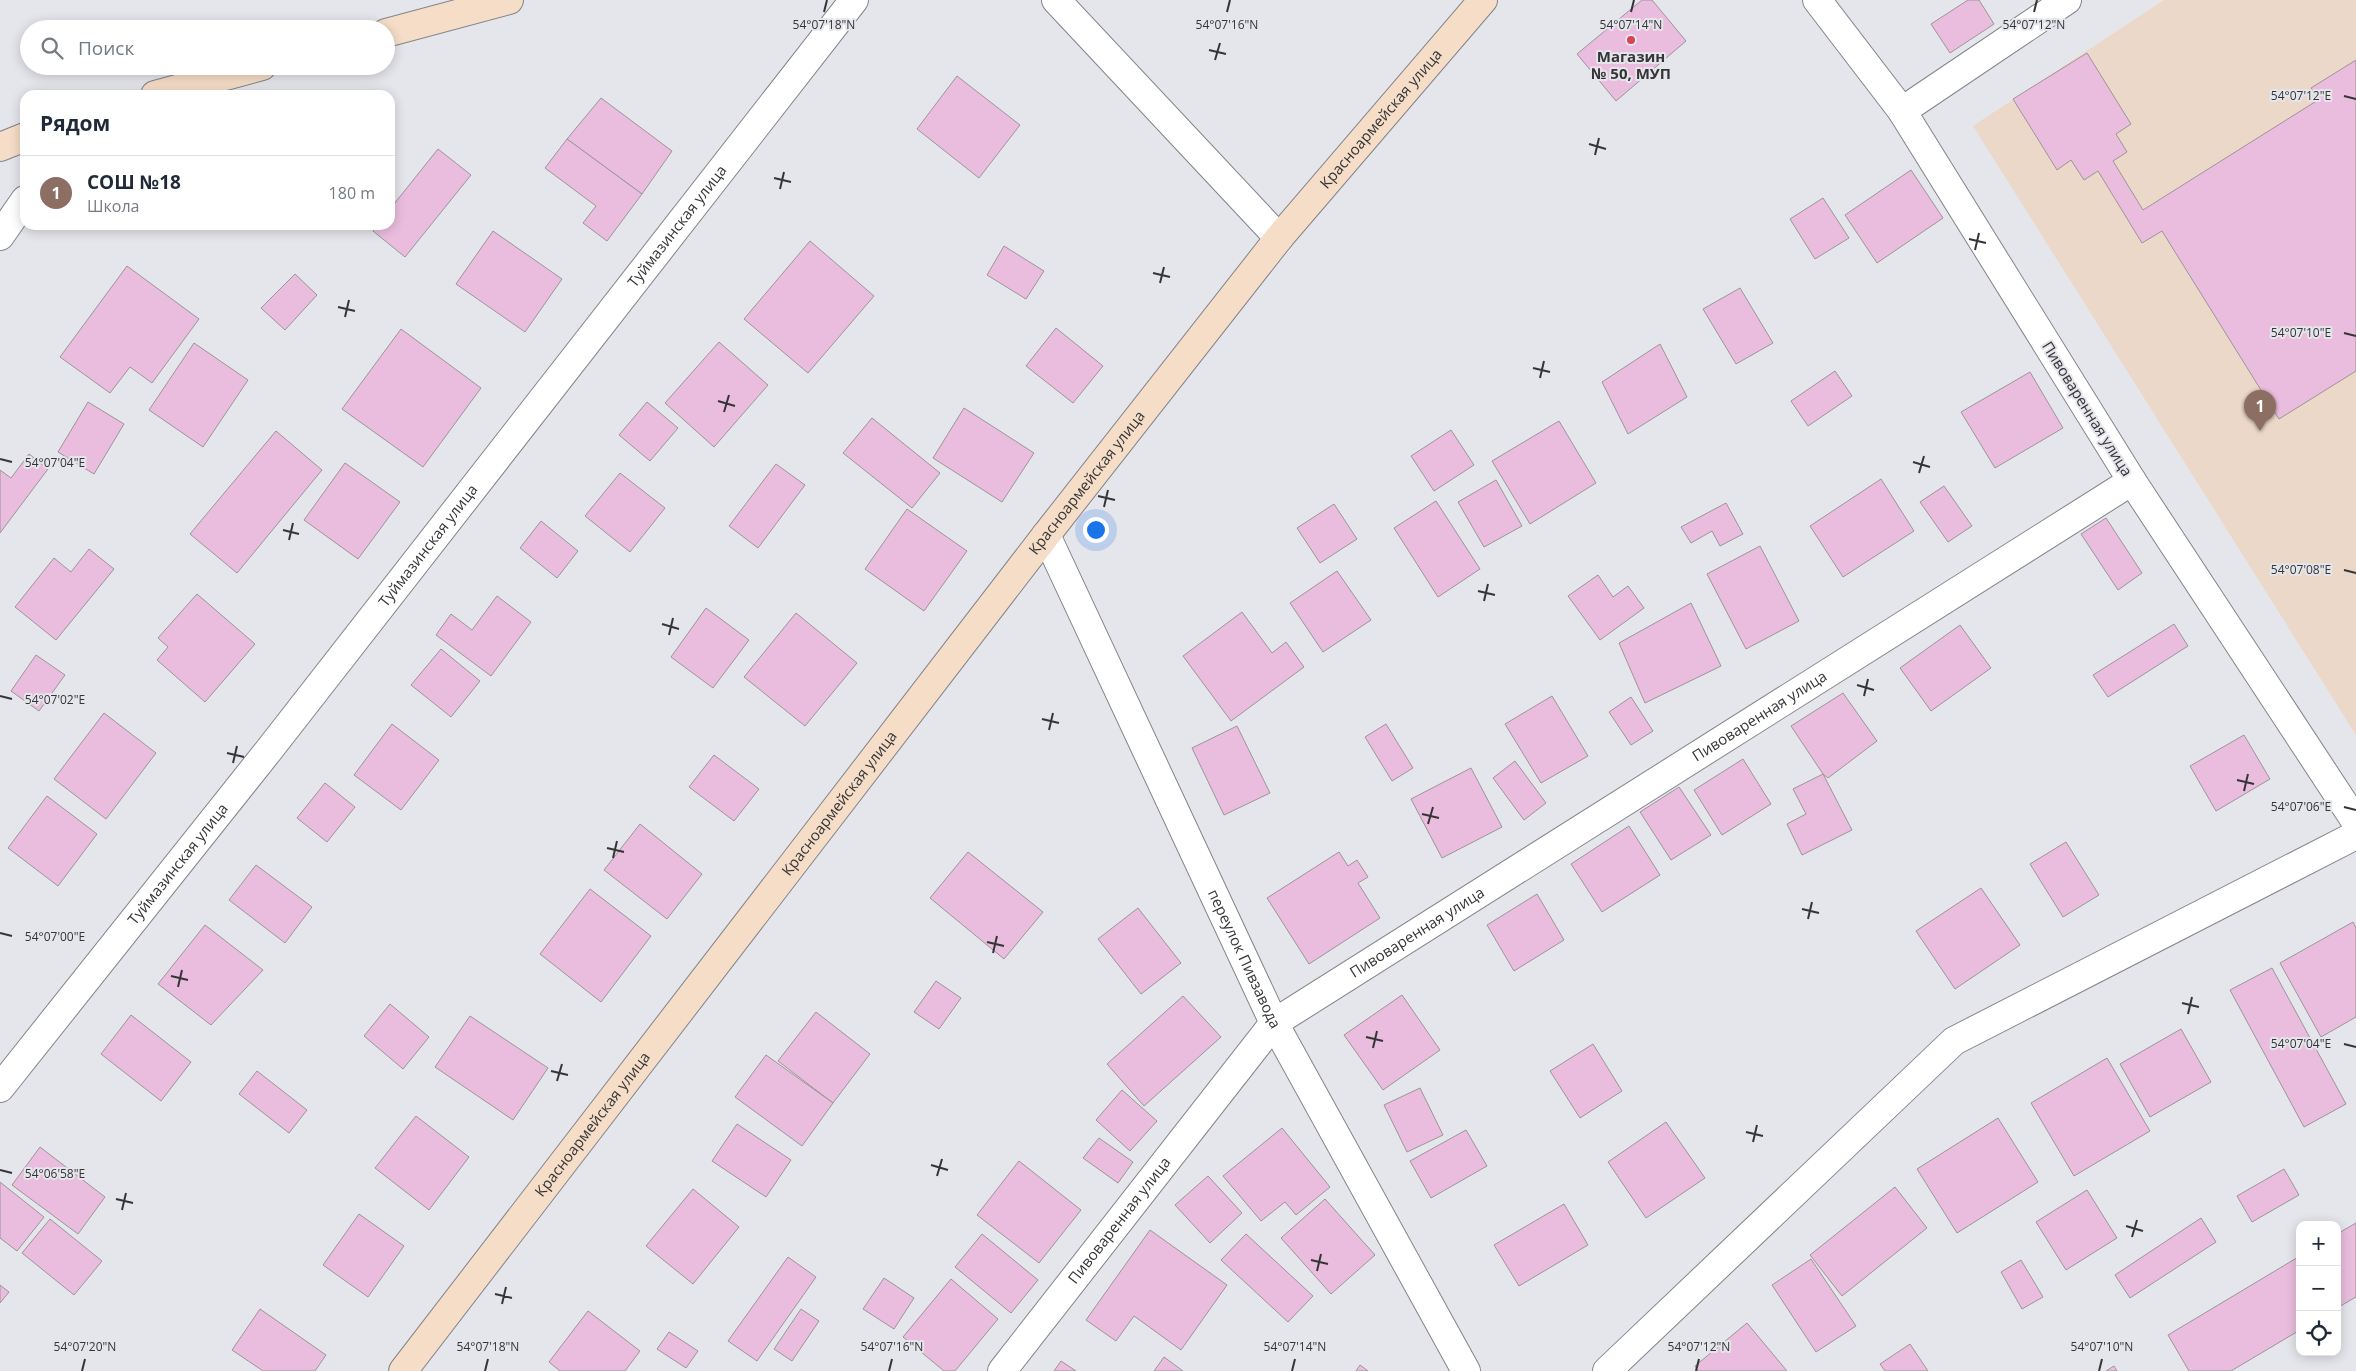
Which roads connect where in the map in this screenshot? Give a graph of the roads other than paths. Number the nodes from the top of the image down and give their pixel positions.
1 (509, 0) edge
2 (854, 0) edge
3 (1056, 0) edge
4 (1483, 0) edge
5 (1817, 0) edge
6 (2067, 0) edge
7 (395, 31) edge
8 (229, 75) edge
9 (173, 90) edge
10 (1902, 111) junction
11 (20, 139) edge
12 (0, 147) edge
13 (20, 207) edge
14 (0, 236) edge
15 (1280, 238) junction
16 (2132, 481) junction
17 (1046, 534) junction
18 (2356, 822) edge
19 (2356, 835) edge
20 (1274, 1023) junction
21 (0, 1088) edge
22 (403, 1371) edge
23 (1002, 1371) edge
24 (1466, 1371) edge
25 (1607, 1371) edge

1 - 7 main road
2 - 21 street, Туймазинская улица
3 - 15 street
4 - 15 main road, Красноармейская улица
5 - 10 street, Пивоваренная улица
6 - 10 street
8 - 9 main road
10 - 16 street, Пивоваренная улица
11 - 12 main road
13 - 14 street
15 - 17 main road, Красноармейская улица
16 - 18 street
16 - 20 street, Пивоваренная улица
17 - 20 street, переулок Пивзавода
17 - 22 main road, Красноармейская улица
19 - 25 street
20 - 23 street, Пивоваренная улица
20 - 24 street, переулок Пивзавода

